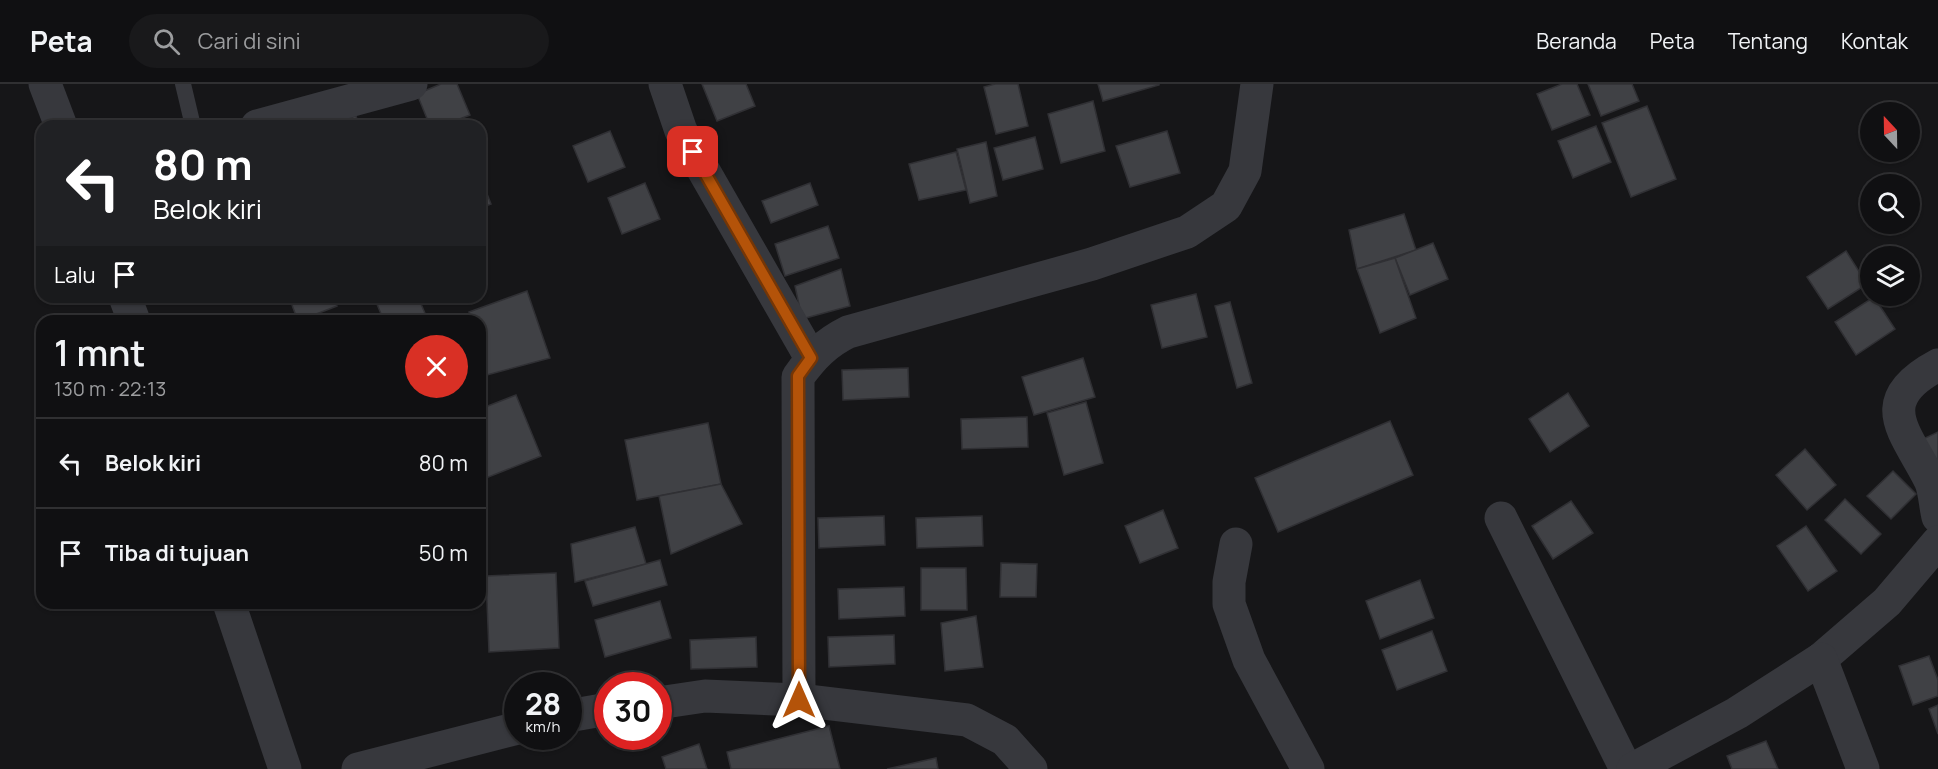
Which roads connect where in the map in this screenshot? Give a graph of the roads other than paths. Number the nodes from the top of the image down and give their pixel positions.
1 (45, 84) edge
2 (183, 84) edge
3 (411, 84) edge
4 (665, 84) edge
5 (1257, 84) edge
6 (59, 120) edge
7 (192, 120) edge
8 (278, 120) edge
9 (811, 358) junction
10 (1938, 365) edge
11 (1938, 516) edge
12 (1501, 518) dead end
13 (1938, 542) edge
14 (1236, 544) dead end
15 (231, 609) edge
16 (1821, 659) junction
17 (799, 700) junction
18 (672, 701) edge
19 (504, 732) edge
20 (285, 769) edge
21 (358, 769) edge
22 (1031, 769) edge
23 (1308, 769) edge
24 (1626, 769) edge
25 (1633, 769) edge
26 (1863, 769) edge

1 - 6 street
2 - 7 lane
3 - 8 street
4 - 9 street
5 - 9 street
9 - 17 street
10 - 11 street
12 - 24 street
13 - 16 street
14 - 23 street
15 - 20 street
16 - 25 street
16 - 26 street
17 - 18 street
17 - 22 street
19 - 21 street

